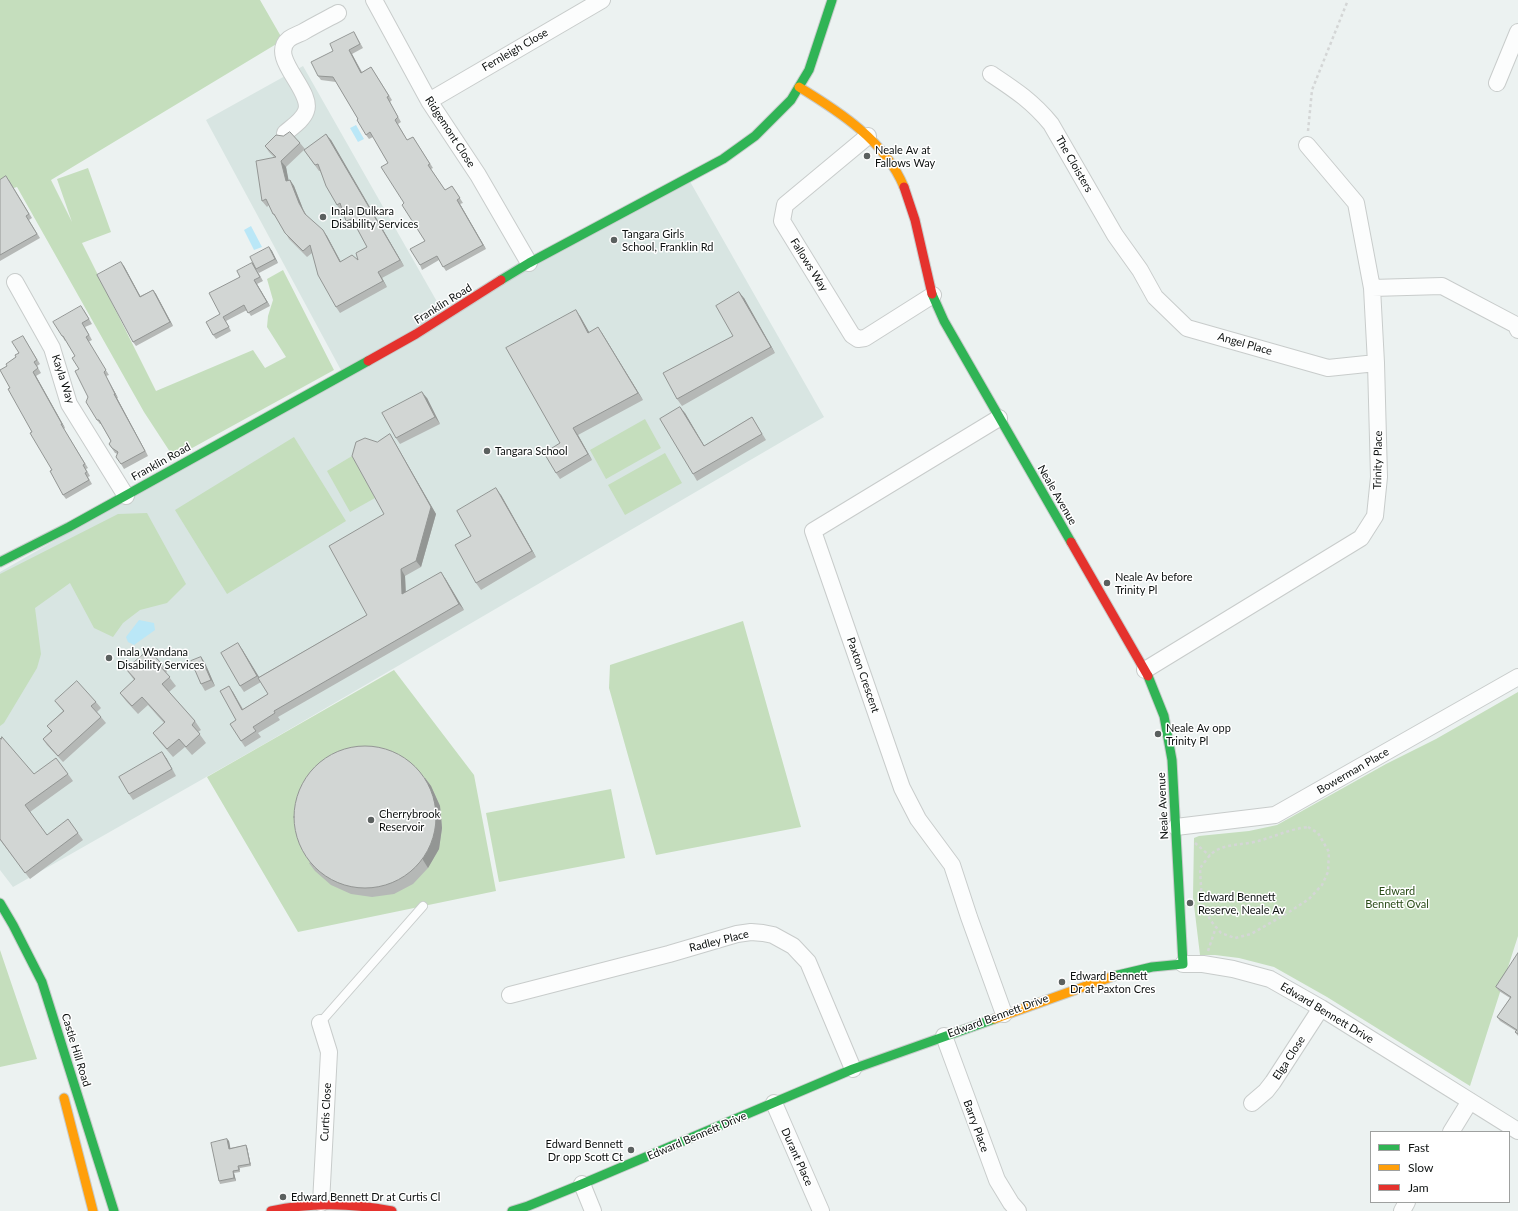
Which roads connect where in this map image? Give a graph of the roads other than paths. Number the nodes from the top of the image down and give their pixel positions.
1 (374, 0) edge
2 (602, 0) edge
3 (832, 0) edge
4 (338, 13) dead end
5 (1518, 32) edge
6 (991, 74) dead end
7 (1497, 83) dead end
8 (799, 87) junction
9 (429, 101) junction
10 (285, 133) edge
11 (868, 136) junction
12 (1306, 145) road end
13 (529, 263) junction
14 (1140, 270) joint
15 (15, 282) dead end
16 (1372, 288) junction
17 (933, 295) junction
18 (1518, 330) edge
19 (1376, 362) junction
20 (999, 418) junction
21 (126, 496) junction
22 (0, 562) edge
23 (1145, 670) junction
24 (1518, 677) edge
25 (1176, 827) junction
26 (0, 903) edge
27 (422, 906) dead end
28 (1183, 964) junction
29 (510, 995) dead end
30 (1321, 1008) junction
31 (1004, 1014) junction
32 (320, 1023) joint
33 (944, 1036) junction
34 (853, 1069) junction
35 (62, 1091) dead end
36 (1470, 1101) junction
37 (774, 1103) junction
38 (1252, 1103) dead end
39 (1452, 1131) edge
40 (1518, 1131) edge
41 (582, 1184) junction
42 (321, 1203) junction
43 (94, 1211) edge
44 (114, 1211) edge
45 (271, 1211) edge
46 (392, 1211) edge
47 (512, 1211) edge
48 (593, 1211) edge
49 (821, 1211) edge
50 (1018, 1211) edge

1 - 9 street, Ridgemont Close
2 - 9 street, Fernleigh Close
3 - 8 street, Franklin Road
4 - 10 street
5 - 7 street
6 - 14 street, The Cloisters
8 - 11 street, Neale Avenue
8 - 13 street, Franklin Road
9 - 13 street, Ridgemont Close
11 - 17 street, Neale Avenue
11 - 17 street, Fallows Way
12 - 16 street, Trinity Place
13 - 21 street, Franklin Road
14 - 19 street, Angel Place
15 - 21 street, Kayla Way
16 - 18 street
16 - 19 street, Trinity Place
17 - 20 street, Neale Avenue
19 - 23 street, Trinity Place
20 - 23 street, Neale Avenue
20 - 31 street, Paxton Crescent
21 - 22 street, Franklin Road
23 - 25 street, Neale Avenue
24 - 25 street, Bowerman Place
25 - 28 street, Neale Avenue
26 - 44 street, Castle Hill Road
27 - 32 lane
28 - 30 street, Edward Bennett Drive
28 - 31 street, Edward Bennett Drive
29 - 34 street, Radley Place
30 - 36 street, Edward Bennett Drive
30 - 38 street, Elga Close
31 - 33 street, Edward Bennett Drive
32 - 42 street, Curtis Close
33 - 34 street, Edward Bennett Drive
33 - 50 street, Barry Place
34 - 37 street, Edward Bennett Drive
35 - 43 street
36 - 39 street
36 - 40 street, Edward Bennett Drive
37 - 41 street, Edward Bennett Drive
37 - 49 street, Durant Place
41 - 47 street, Edward Bennett Drive
41 - 48 street
42 - 45 street
42 - 46 street

